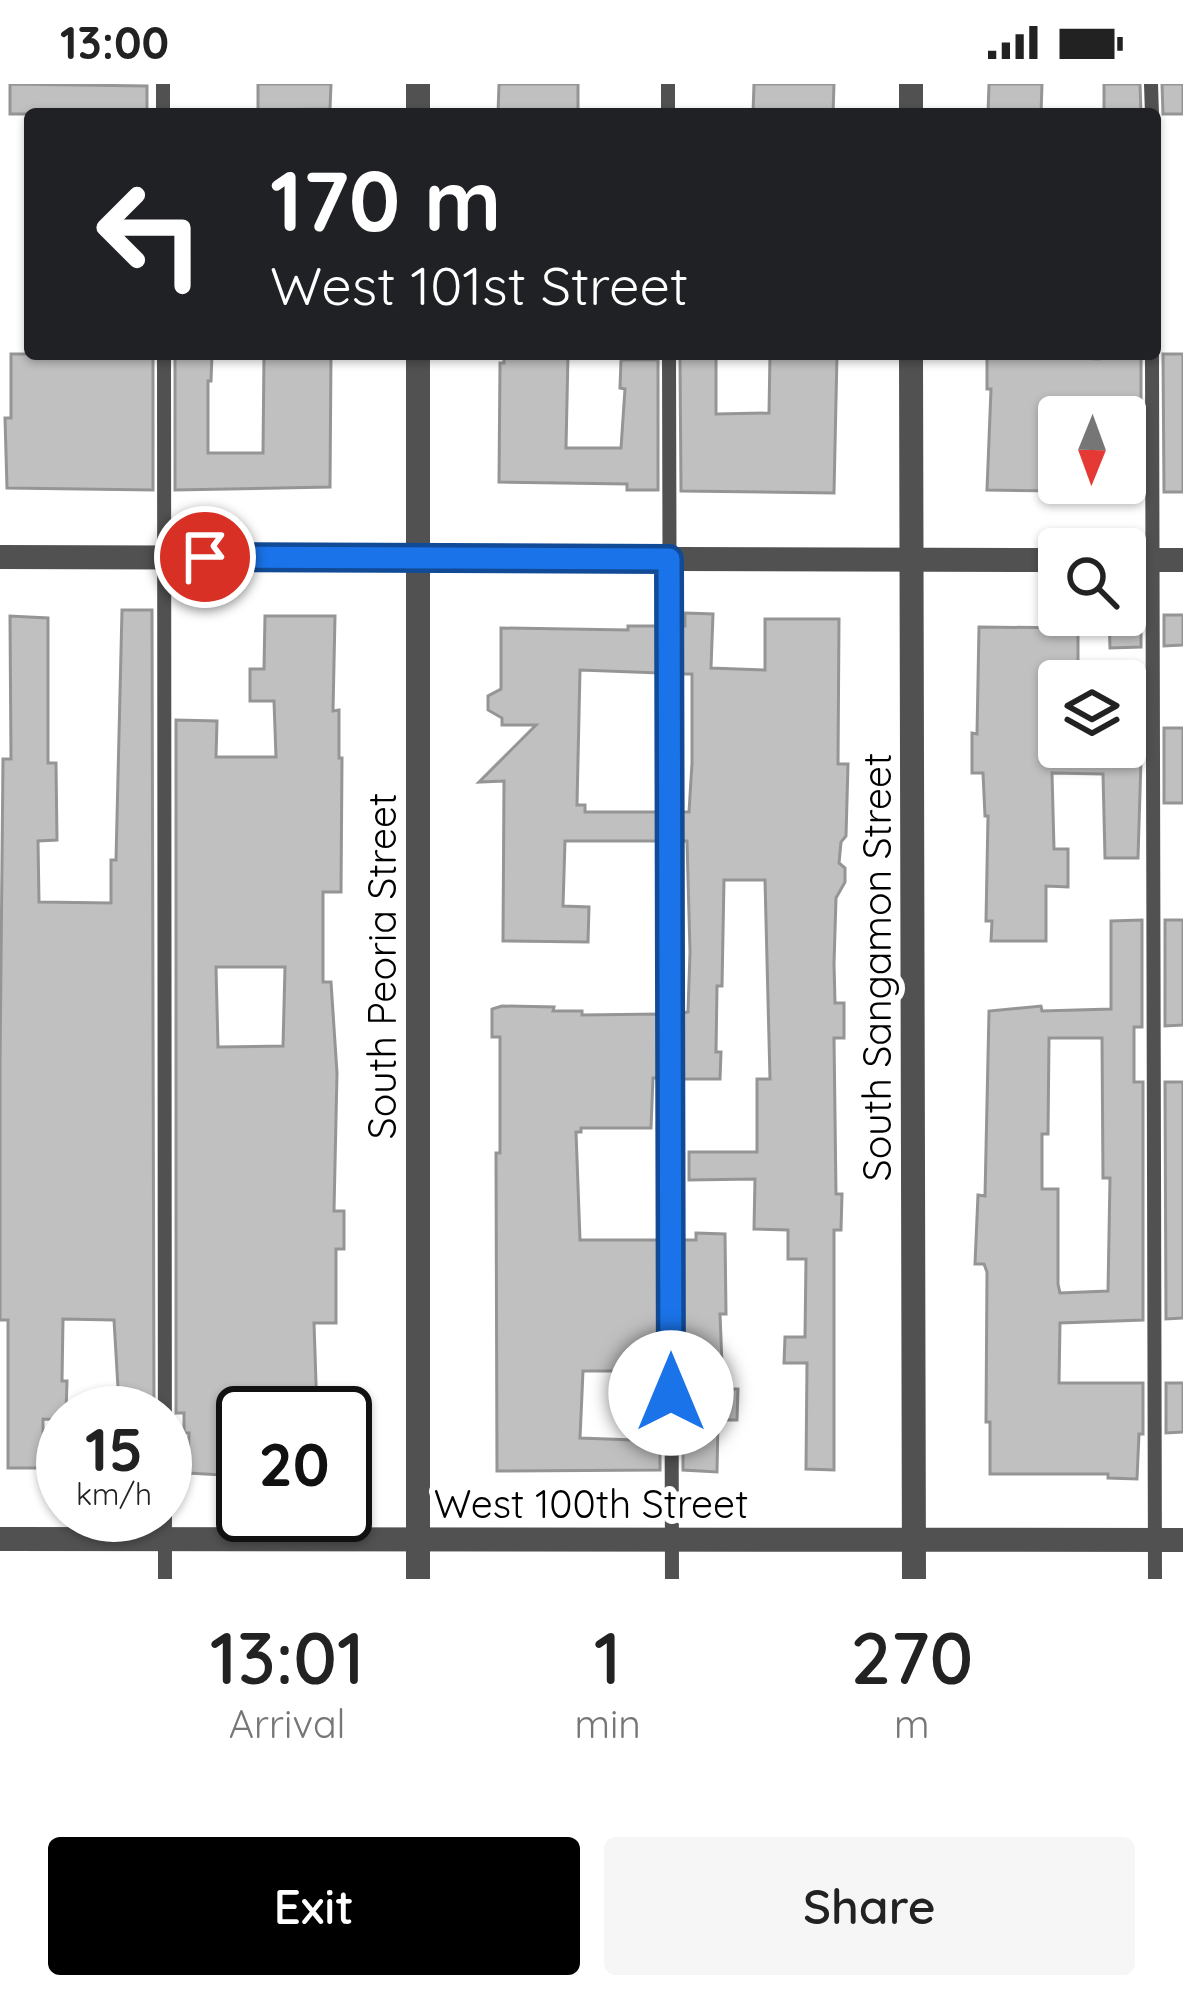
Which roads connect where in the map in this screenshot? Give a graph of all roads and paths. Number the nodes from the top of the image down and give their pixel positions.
1 (164, 360) edge
2 (418, 360) edge
3 (669, 360) edge
4 (911, 360) edge
5 (1152, 360) edge
6 (0, 557) edge
7 (165, 557) junction
8 (418, 558) junction
9 (669, 559) junction
10 (912, 559) junction
11 (1038, 560) edge
12 (1146, 560) edge
13 (1153, 560) junction
14 (1183, 560) edge
15 (165, 1386) edge
16 (0, 1540) edge
17 (36, 1540) edge
18 (192, 1540) edge
19 (418, 1540) junction
20 (671, 1540) junction
21 (914, 1540) junction
22 (1155, 1540) junction
23 (1183, 1540) edge
24 (165, 1542) edge
25 (165, 1579) edge
26 (418, 1579) edge
27 (671, 1579) edge
28 (914, 1579) edge
29 (1155, 1579) edge

1 - 7 lane
2 - 8 street, South Peoria Street
3 - 9 lane
4 - 10 street, South Sangamon Street
5 - 13 lane
6 - 7 street
7 - 8 street
7 - 15 lane
8 - 9 street
8 - 19 street, South Peoria Street
9 - 10 street
9 - 20 lane
10 - 11 street
10 - 21 street, South Sangamon Street
12 - 13 street
13 - 14 street
13 - 22 lane
16 - 17 street, West 100th Street
18 - 19 street, West 100th Street
19 - 20 street, West 100th Street
19 - 26 street, South Peoria Street
20 - 21 street, West 100th Street
20 - 27 lane
21 - 22 street, West 100th Street
21 - 28 street, South Sangamon Street
22 - 23 street, West 100th Street
22 - 29 lane
24 - 25 lane

